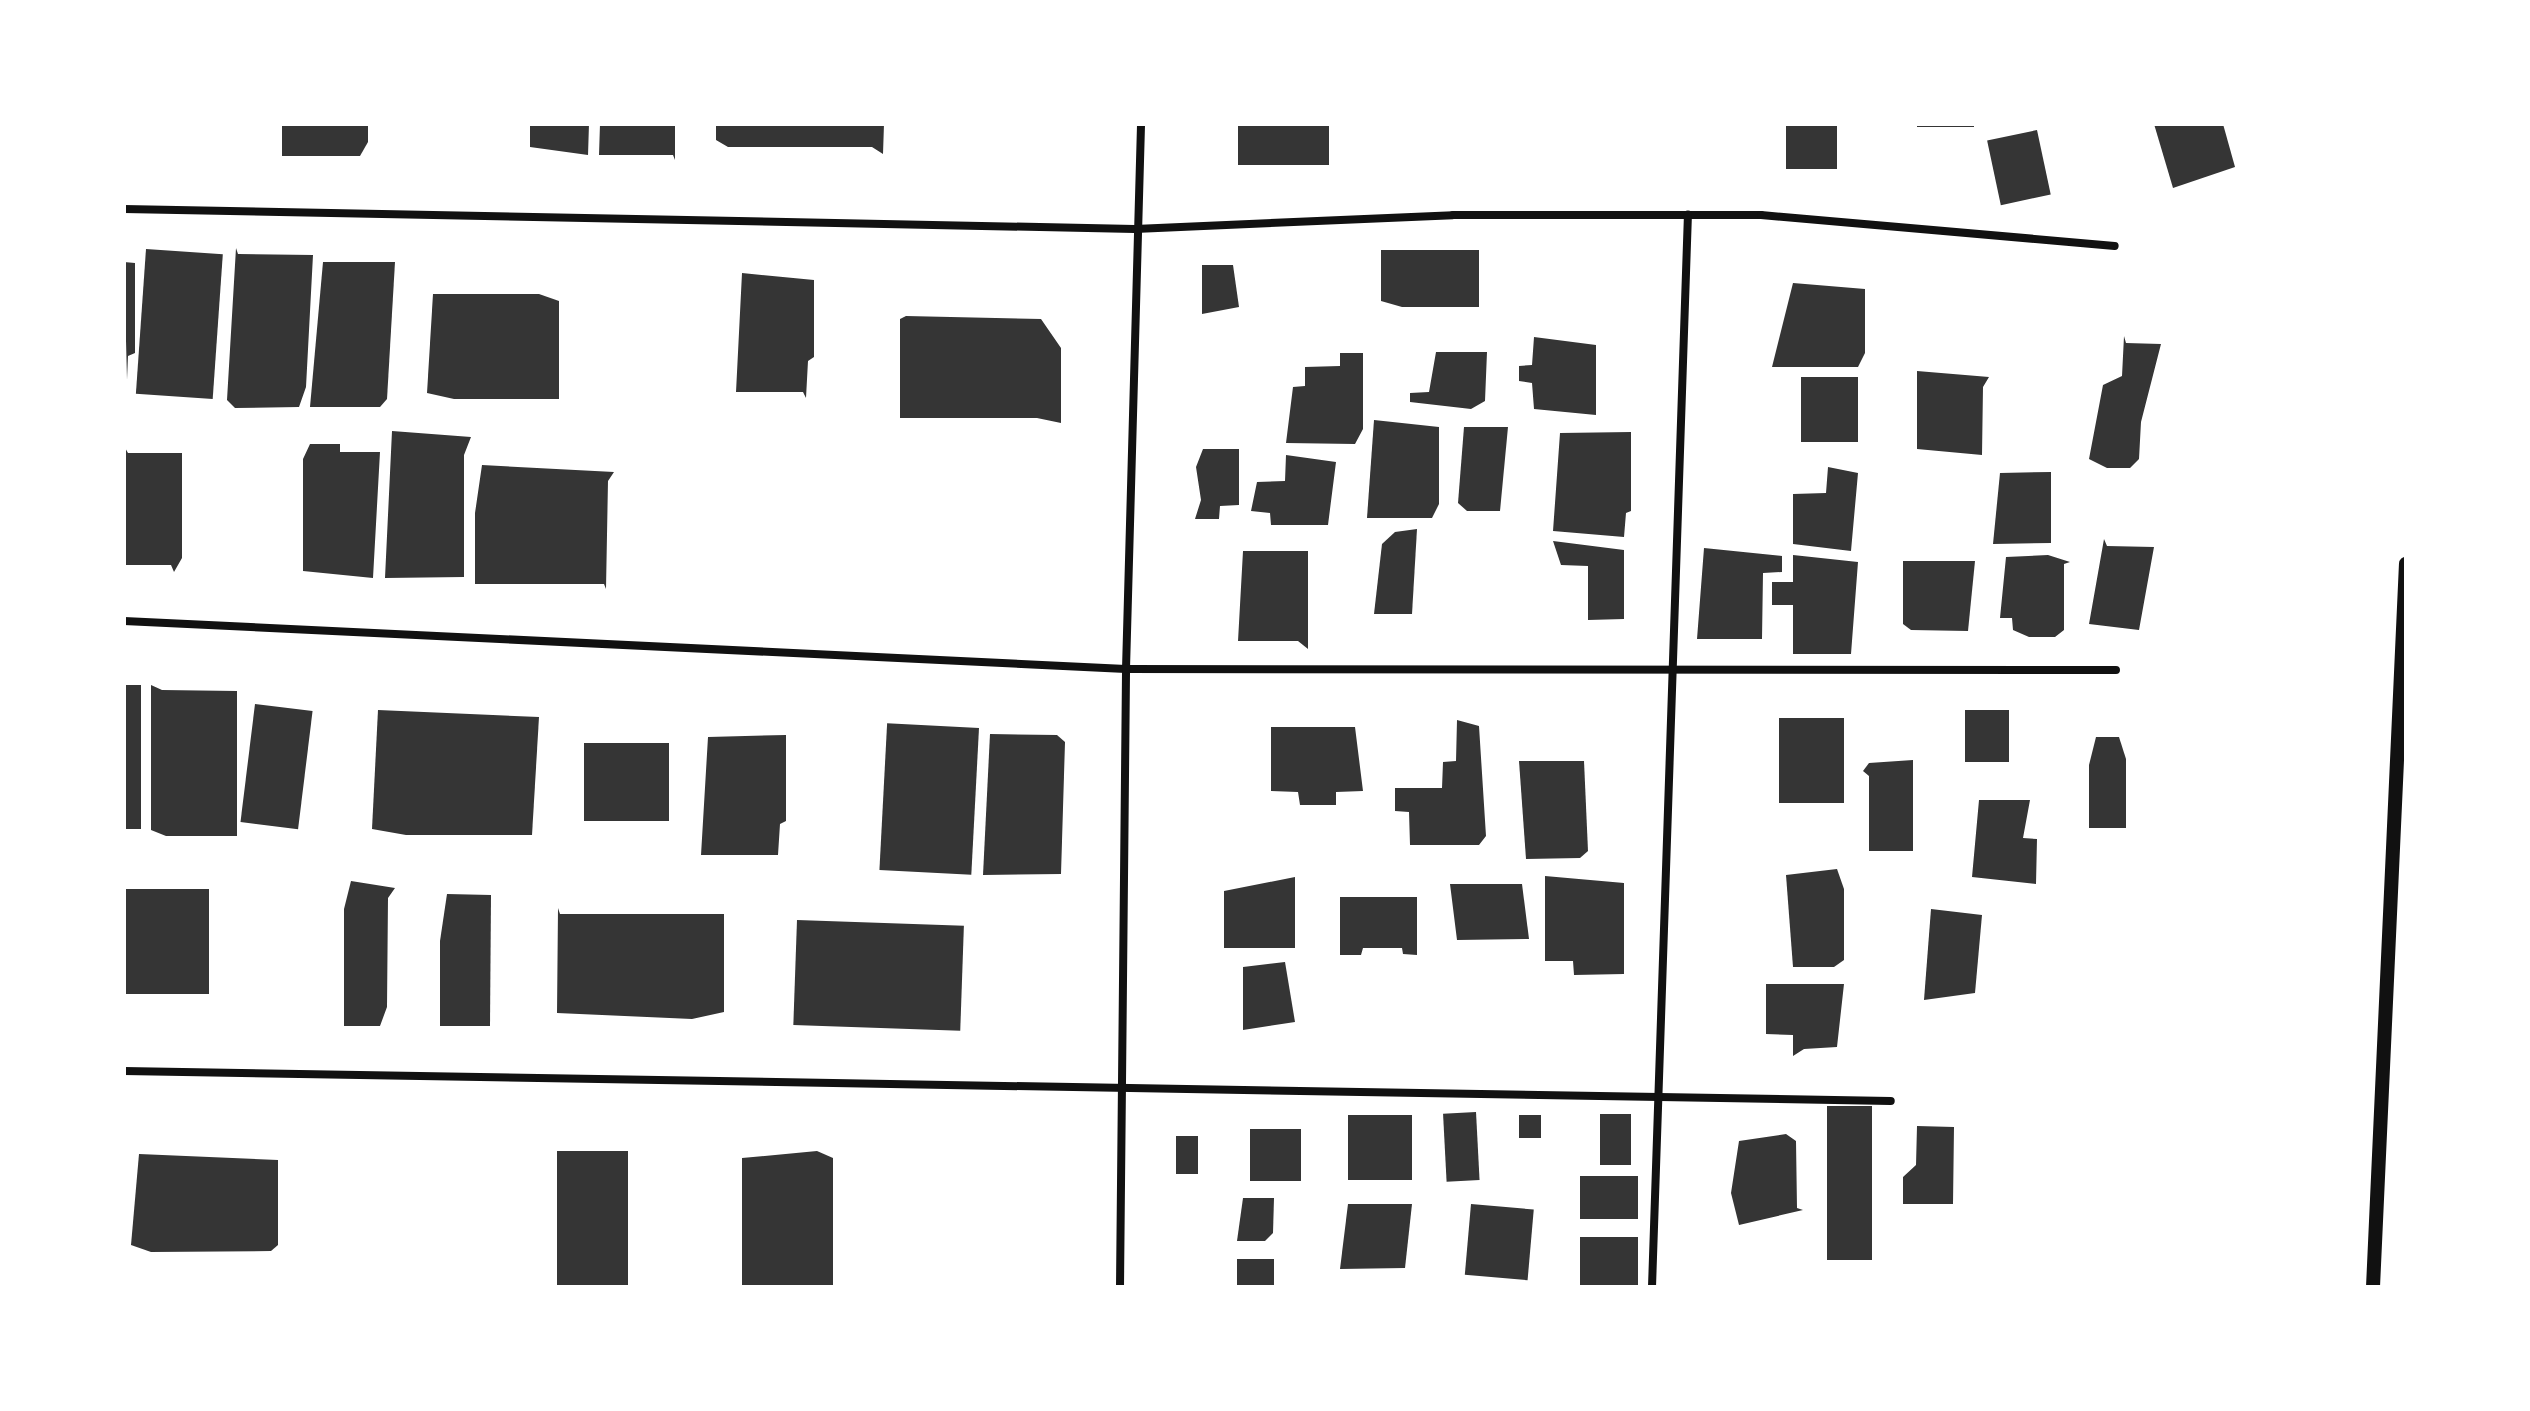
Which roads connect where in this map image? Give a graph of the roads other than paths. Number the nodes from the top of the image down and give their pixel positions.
1 (1141, 124) edge
2 (124, 209) edge
3 (1688, 215) junction
4 (1135, 229) junction
5 (2115, 246) dead end
6 (2406, 564) edge
7 (124, 621) edge
8 (1126, 669) junction
9 (1670, 670) junction
10 (2116, 670) dead end
11 (124, 1071) edge
12 (1124, 1084) junction
13 (1661, 1101) junction
14 (1891, 1101) dead end
15 (1120, 1287) edge
16 (1652, 1287) edge
17 (2373, 1287) edge

1 - 4 street
2 - 4 street
3 - 4 street
3 - 5 street
3 - 9 street
4 - 8 street
6 - 17 street
7 - 8 street
8 - 9 street
8 - 12 street
9 - 10 street
9 - 13 street
11 - 12 street
12 - 13 street
12 - 15 street
13 - 14 street
13 - 16 street

